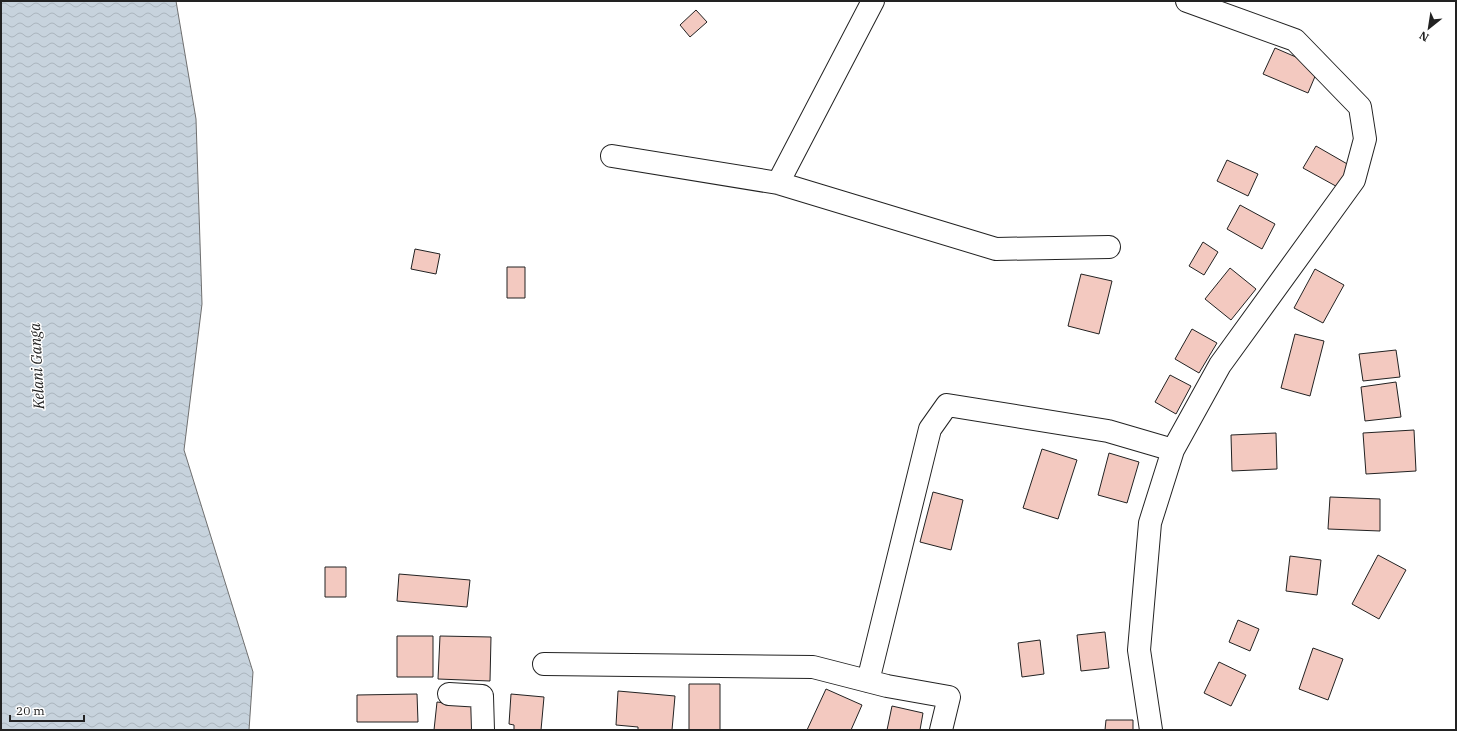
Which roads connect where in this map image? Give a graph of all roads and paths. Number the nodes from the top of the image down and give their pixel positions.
1 (873, 1) edge
2 (1187, 1) edge
3 (612, 156) dead end
4 (778, 183) junction
5 (1109, 247) dead end
6 (1173, 450) junction
7 (544, 664) dead end
8 (868, 681) junction
9 (449, 694) dead end
10 (483, 730) edge
11 (941, 730) edge
12 (1152, 730) edge

1 - 4 street
2 - 6 street
3 - 4 street
4 - 5 street
6 - 8 street
6 - 12 street
7 - 8 street
8 - 11 street
9 - 10 street

